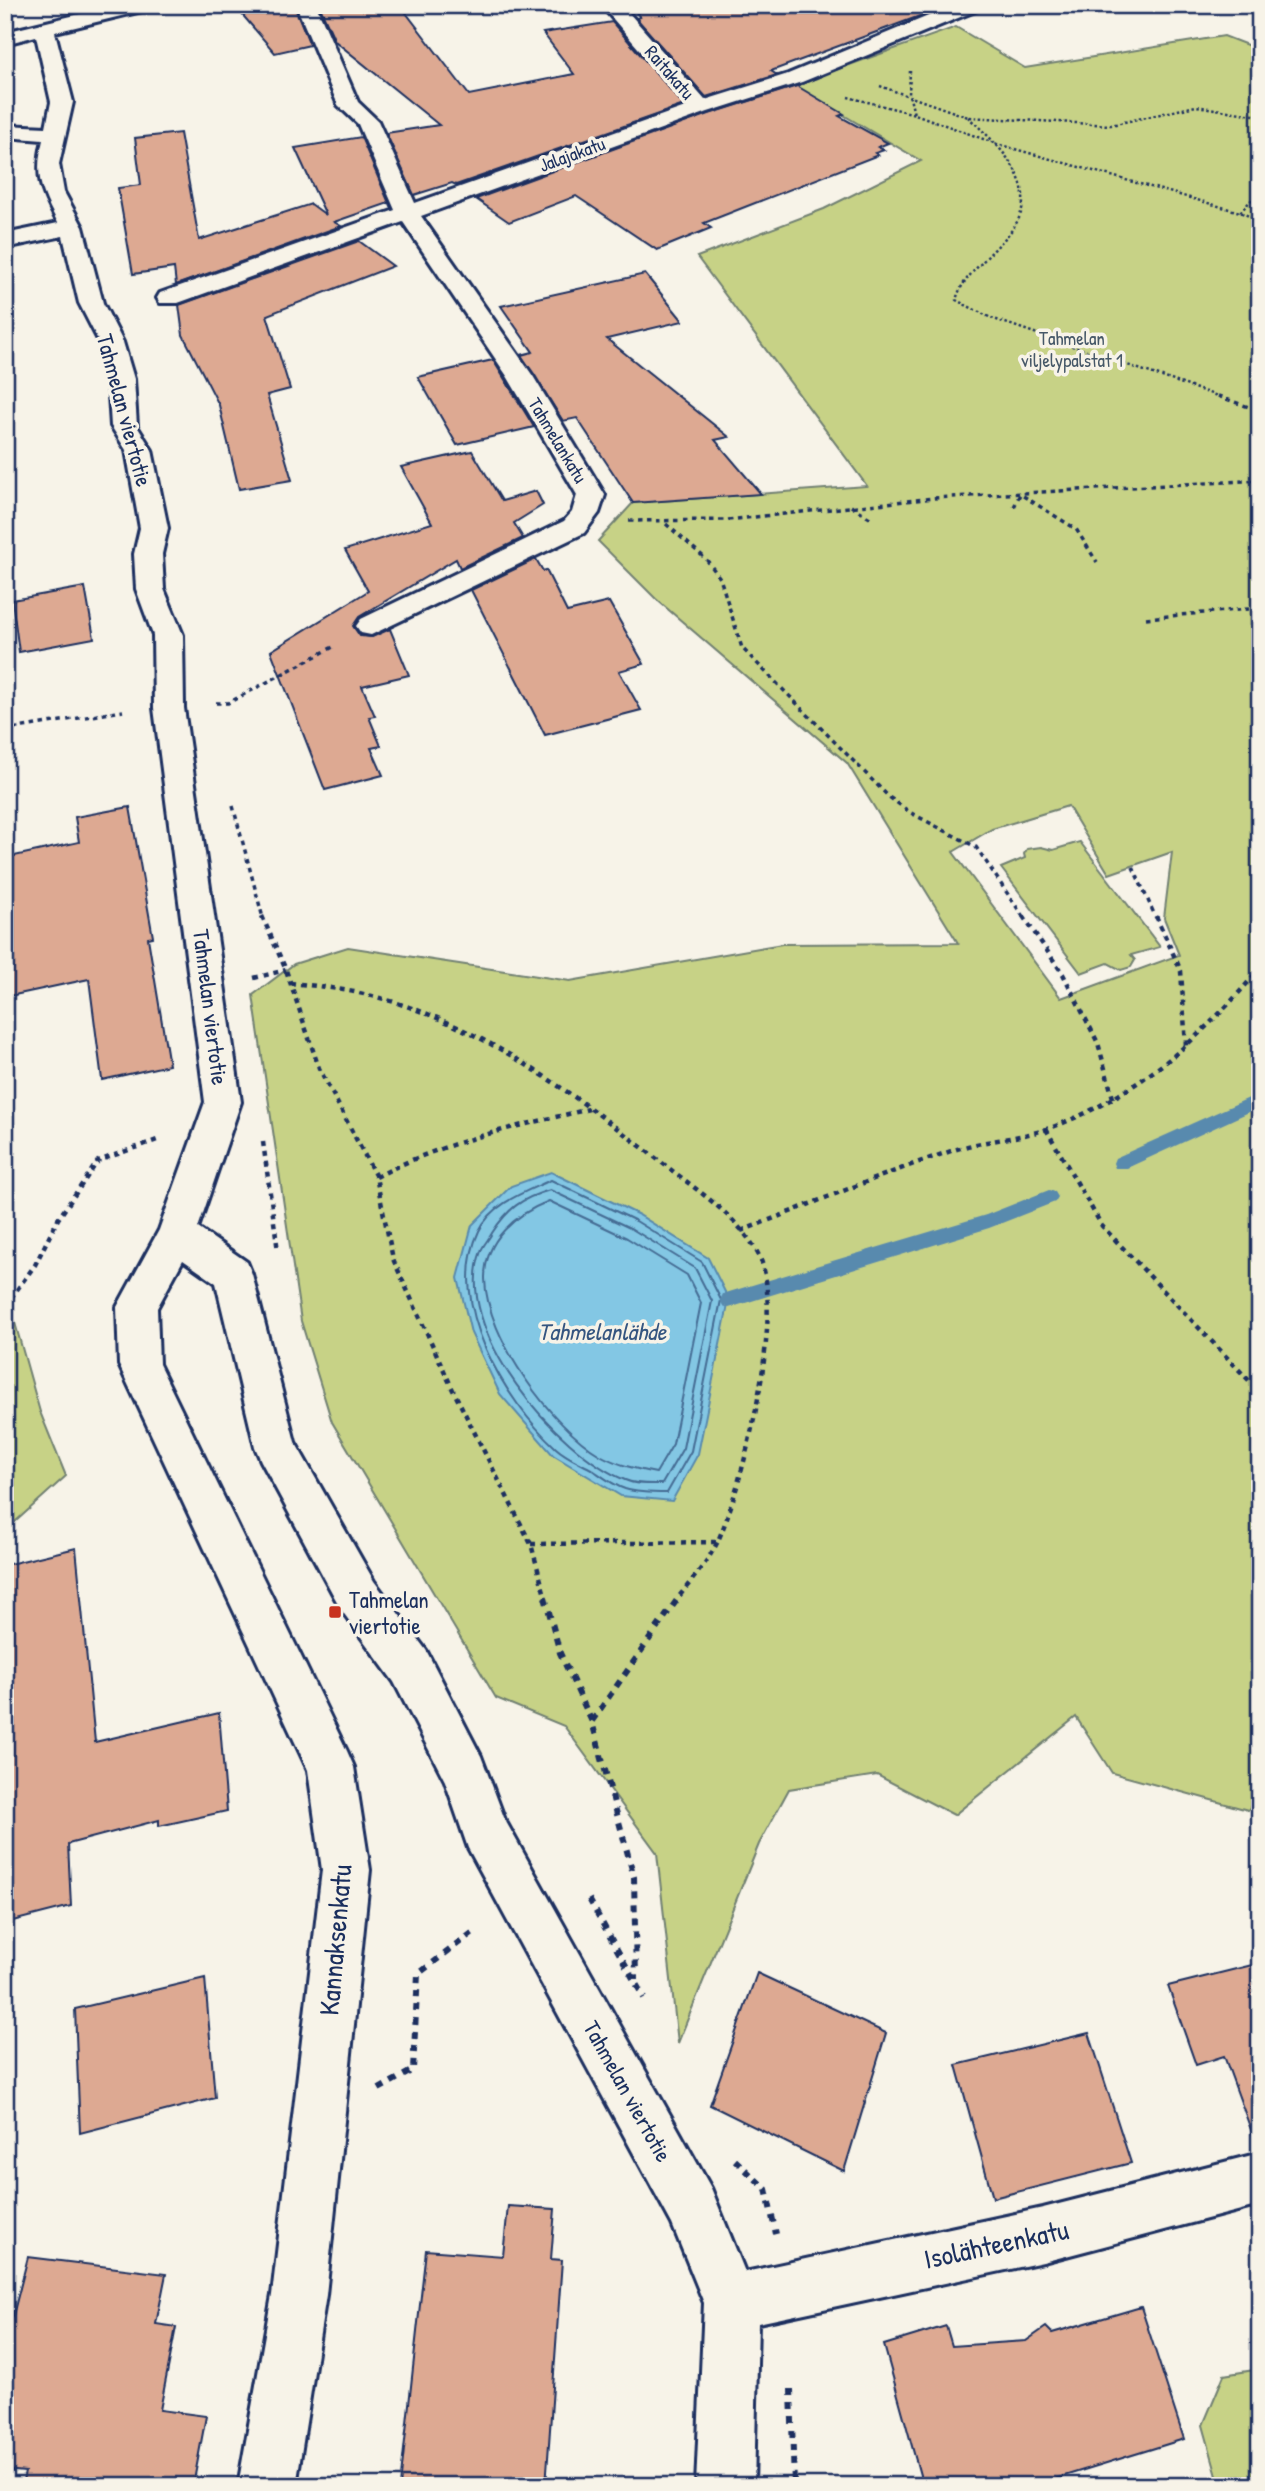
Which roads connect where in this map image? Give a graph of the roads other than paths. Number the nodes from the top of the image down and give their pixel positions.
1 (143, 5) edge
2 (306, 5) edge
3 (611, 5) edge
4 (973, 5) edge
5 (45, 30) junction
6 (5, 38) edge
7 (701, 107) junction
8 (5, 131) edge
9 (56, 134) junction
10 (408, 214) junction
11 (72, 226) junction
12 (5, 241) edge
13 (169, 298) dead end
14 (371, 626) road end
15 (177, 1234) junction
16 (1260, 2179) edge
17 (731, 2303) junction
18 (267, 2486) edge
19 (725, 2486) edge

1 - 5 street
2 - 10 street, Tahmelankatu
3 - 7 street, Raitakatu
4 - 7 street, Jalajakatu
5 - 6 street
5 - 9 street, Tahmelan viertotie
7 - 10 street, Jalajakatu
8 - 9 street
9 - 11 street, Tahmelan viertotie
10 - 13 street, Jalajakatu
10 - 14 street, Tahmelankatu
11 - 12 street
11 - 15 street, Tahmelan viertotie
15 - 17 street, Tahmelan viertotie
15 - 18 street, Kannaksenkatu
16 - 17 street, Isolähteenkatu
17 - 19 street, Tahmelan viertotie

